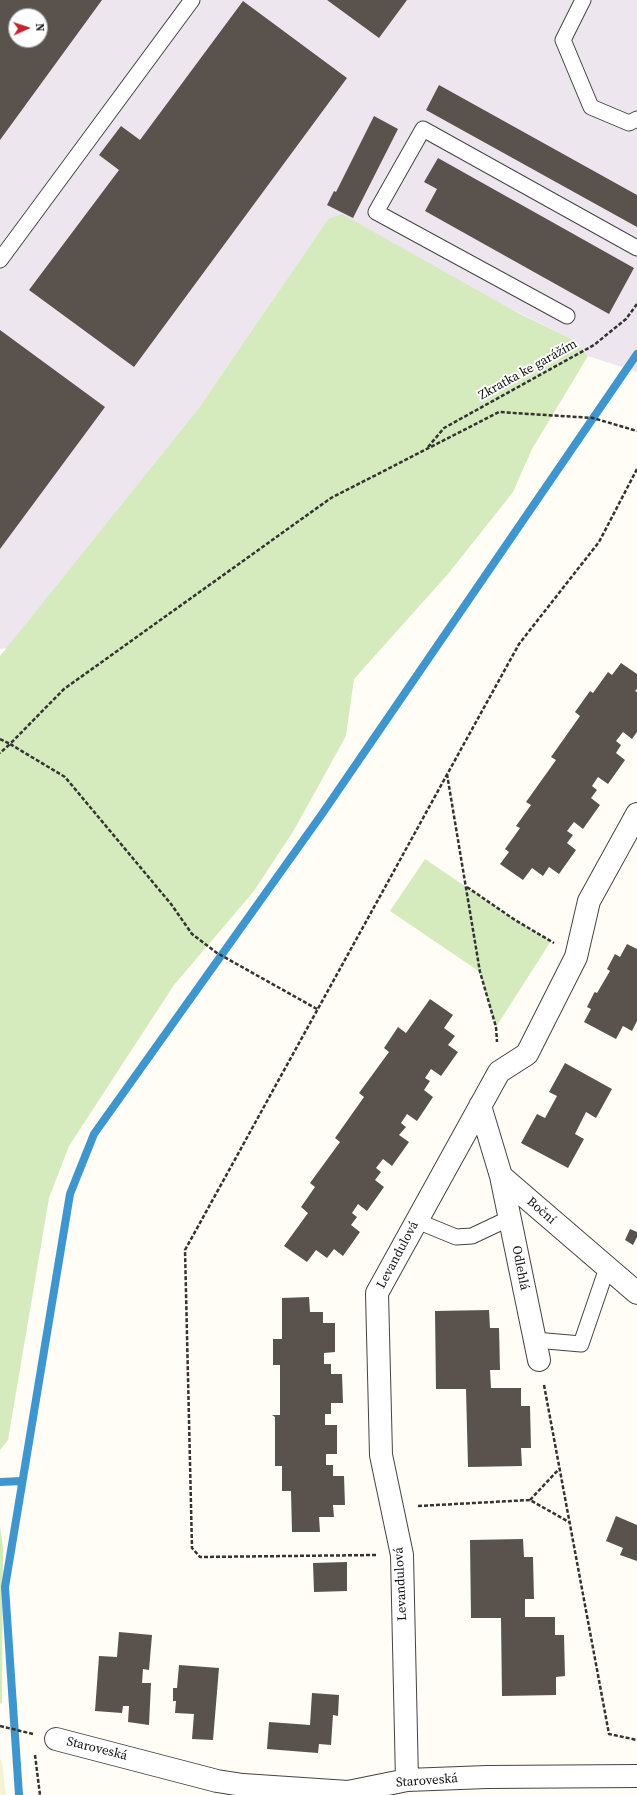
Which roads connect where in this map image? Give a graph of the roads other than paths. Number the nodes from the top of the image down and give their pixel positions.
1 (192, 0) edge
2 (583, 0) edge
3 (637, 119) edge
4 (637, 248) edge
5 (0, 260) edge
6 (567, 316) dead end
7 (637, 814) edge
8 (480, 1106) junction
9 (502, 1176) junction
10 (510, 1218) junction
11 (417, 1221) junction
12 (607, 1268) junction
13 (637, 1293) edge
14 (537, 1350) joint
15 (56, 1739) dead end
16 (637, 1776) edge
17 (407, 1780) junction

1 - 5 lane
2 - 3 lane
4 - 6 lane
7 - 8 street, Levandulová
8 - 9 street
8 - 11 street, Levandulová
9 - 10 street, Odlehlá
9 - 12 street, Boční
10 - 11 lane
10 - 14 street, Odlehlá
11 - 17 street, Levandulová
12 - 13 street, Boční
12 - 14 lane
15 - 17 street, Staroveská
16 - 17 street, Staroveská

